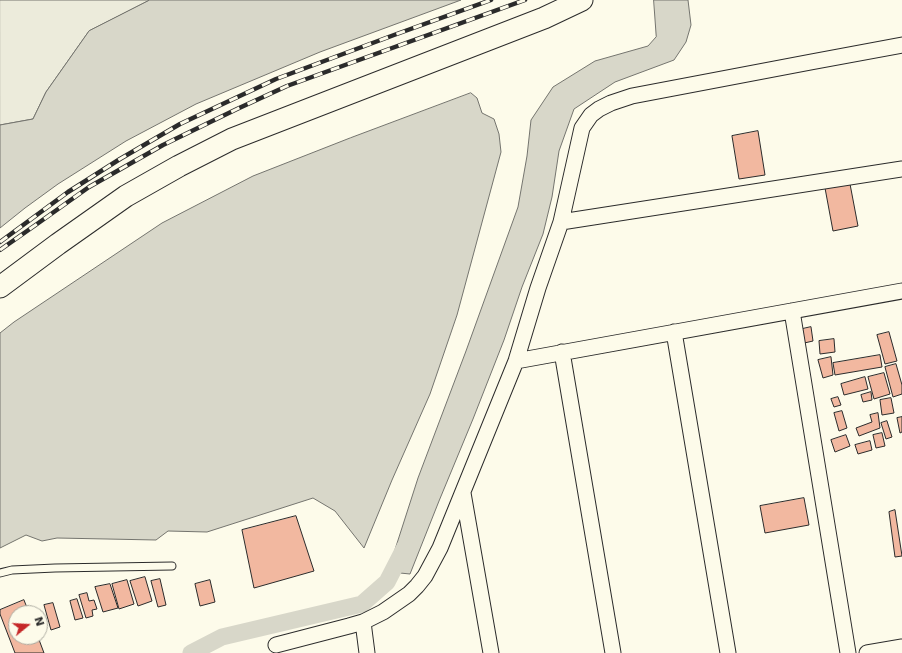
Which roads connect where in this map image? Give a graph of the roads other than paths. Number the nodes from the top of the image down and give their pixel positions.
1 (582, 0) edge
2 (902, 45) edge
3 (902, 169) edge
4 (561, 222) junction
5 (0, 286) edge
6 (902, 291) edge
7 (792, 311) junction
8 (674, 332) junction
9 (562, 352) junction
10 (516, 361) junction
11 (463, 493) junction
12 (172, 566) dead end
13 (0, 573) edge
14 (363, 622) junction
15 (276, 645) dead end
16 (902, 647) edge
17 (367, 653) edge
18 (491, 653) edge
19 (612, 653) edge
20 (728, 653) edge
21 (848, 653) edge
22 (867, 653) edge

1 - 5 main road
2 - 4 street
3 - 4 street
4 - 10 street
6 - 7 street
7 - 8 street
7 - 21 street
8 - 9 street
8 - 20 street
9 - 10 street
9 - 19 street
10 - 11 street
11 - 14 street
11 - 18 street
12 - 13 lane
14 - 15 street
14 - 17 street
16 - 22 street

